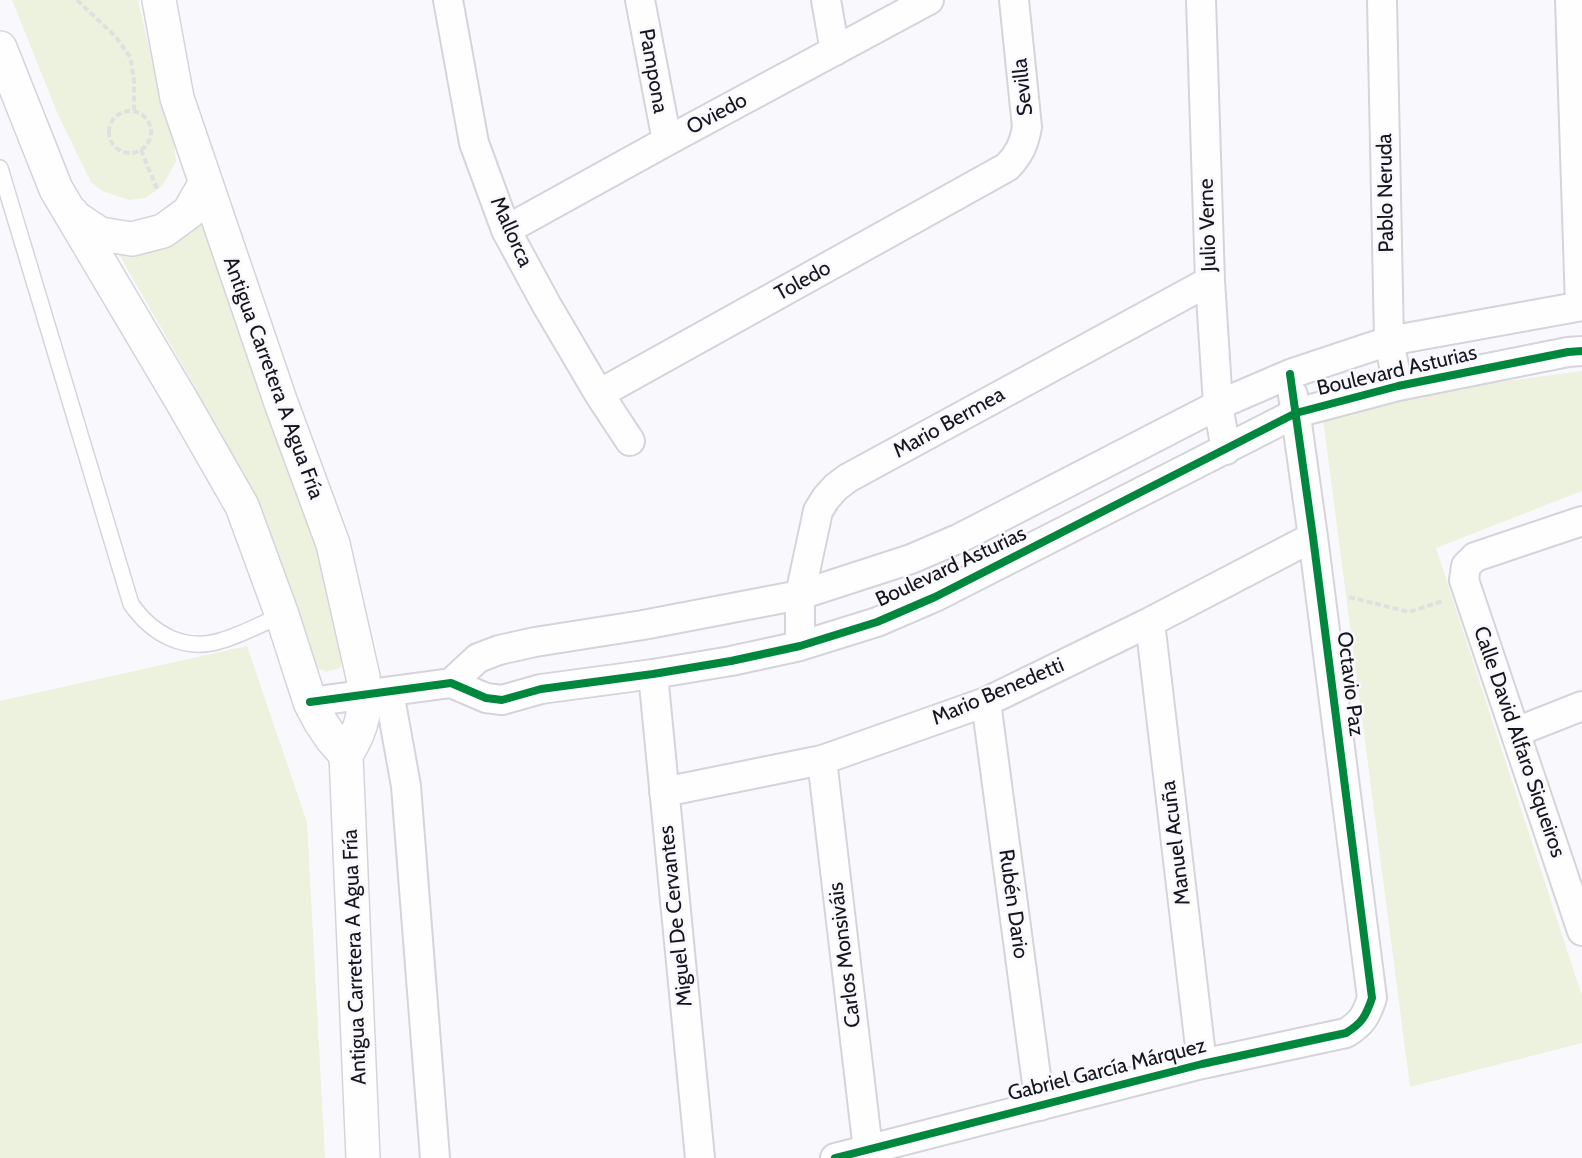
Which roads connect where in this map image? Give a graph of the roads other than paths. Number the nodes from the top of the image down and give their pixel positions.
1 (159, 0) edge
2 (448, 0) edge
3 (640, 0) edge
4 (826, 0) edge
5 (929, 0) edge
6 (1014, 0) edge
7 (1201, 0) edge
8 (1382, 0) edge
9 (1570, 0) edge
10 (0, 48) edge
11 (835, 51) junction
12 (1577, 73) edge
13 (666, 141) junction
14 (1007, 167) joint
15 (0, 168) edge
16 (205, 184) junction
17 (56, 189) junction
18 (506, 230) junction
19 (1210, 281) junction
20 (1581, 306) edge
21 (1389, 340) junction
22 (1582, 351) edge
23 (1290, 374) junction
24 (1398, 386) junction
25 (599, 394) junction
26 (1218, 405) junction
27 (1296, 413) junction
28 (630, 441) dead end
29 (1226, 450) junction
30 (1582, 521) edge
31 (1313, 537) junction
32 (800, 595) junction
33 (282, 615) junction
34 (1150, 622) junction
35 (800, 646) junction
36 (653, 674) junction
37 (451, 683) junction
38 (377, 693) junction
39 (310, 702) junction
40 (986, 702) junction
41 (1582, 706) edge
42 (1516, 732) junction
43 (346, 755) junction
44 (822, 760) junction
45 (664, 792) junction
46 (1576, 889) edge
47 (1582, 931) edge
48 (1372, 998) joint
49 (1202, 1064) junction
50 (1040, 1106) junction
51 (868, 1150) junction
52 (363, 1158) edge
53 (435, 1158) edge
54 (700, 1158) edge
55 (835, 1158) edge

1 - 16 street, Antigua Carretera A Agua Fría
2 - 18 street, Mallorca
3 - 13 street, Pampona
4 - 11 street
5 - 11 street, Oviedo
6 - 14 street, Sevilla
7 - 19 street, Julio Verne
8 - 21 street, Pablo Neruda
9 - 12 street
10 - 17 street
11 - 13 street, Oviedo
12 - 20 street
13 - 18 street, Oviedo
14 - 25 street, Toledo
15 - 33 lane
16 - 17 street
16 - 38 street, Antigua Carretera A Agua Fría
17 - 33 street
18 - 25 street, Mallorca
19 - 26 street, Julio Verne
19 - 32 street, Mario Bermea
20 - 21 street, Boulevard Asturias
21 - 23 street, Boulevard Asturias
21 - 24 street, Pablo Neruda
22 - 24 street, Boulevard Asturias
23 - 26 street, Boulevard Asturias
23 - 27 street, Octavio Paz
24 - 27 street, Boulevard Asturias
25 - 28 street, Mallorca
26 - 29 street, Julio Verne
26 - 32 street, Boulevard Asturias
27 - 29 street, Boulevard Asturias
27 - 31 street, Octavio Paz
29 - 35 street, Boulevard Asturias
30 - 42 street, Calle David Alfaro Siqueiros
31 - 34 street, Mario Benedetti
31 - 48 street, Octavio Paz
32 - 35 street, Mario Bermea
32 - 37 street, Boulevard Asturias
33 - 39 street
34 - 40 street, Mario Benedetti
34 - 49 street, Manuel Acuña
35 - 36 street, Boulevard Asturias
36 - 37 street, Boulevard Asturias
36 - 45 street, Miguel De Cervantes
37 - 38 street
38 - 39 street
38 - 43 street, Antigua Carretera A Agua Fría
38 - 53 street
39 - 43 street
40 - 44 street, Mario Benedetti
40 - 50 street, Rubén Dario
41 - 42 street
42 - 46 street, Calle David Alfaro Siqueiros
43 - 52 street, Antigua Carretera A Agua Fría
44 - 45 street, Mario Benedetti
44 - 51 street, Carlos Monsiváis
45 - 54 street, Miguel De Cervantes
46 - 47 street, Calle David Alfaro Siqueiros
48 - 49 street, Gabriel García Márquez
49 - 50 street, Gabriel García Márquez
50 - 51 street, Gabriel García Márquez
51 - 55 street, Gabriel García Márquez

